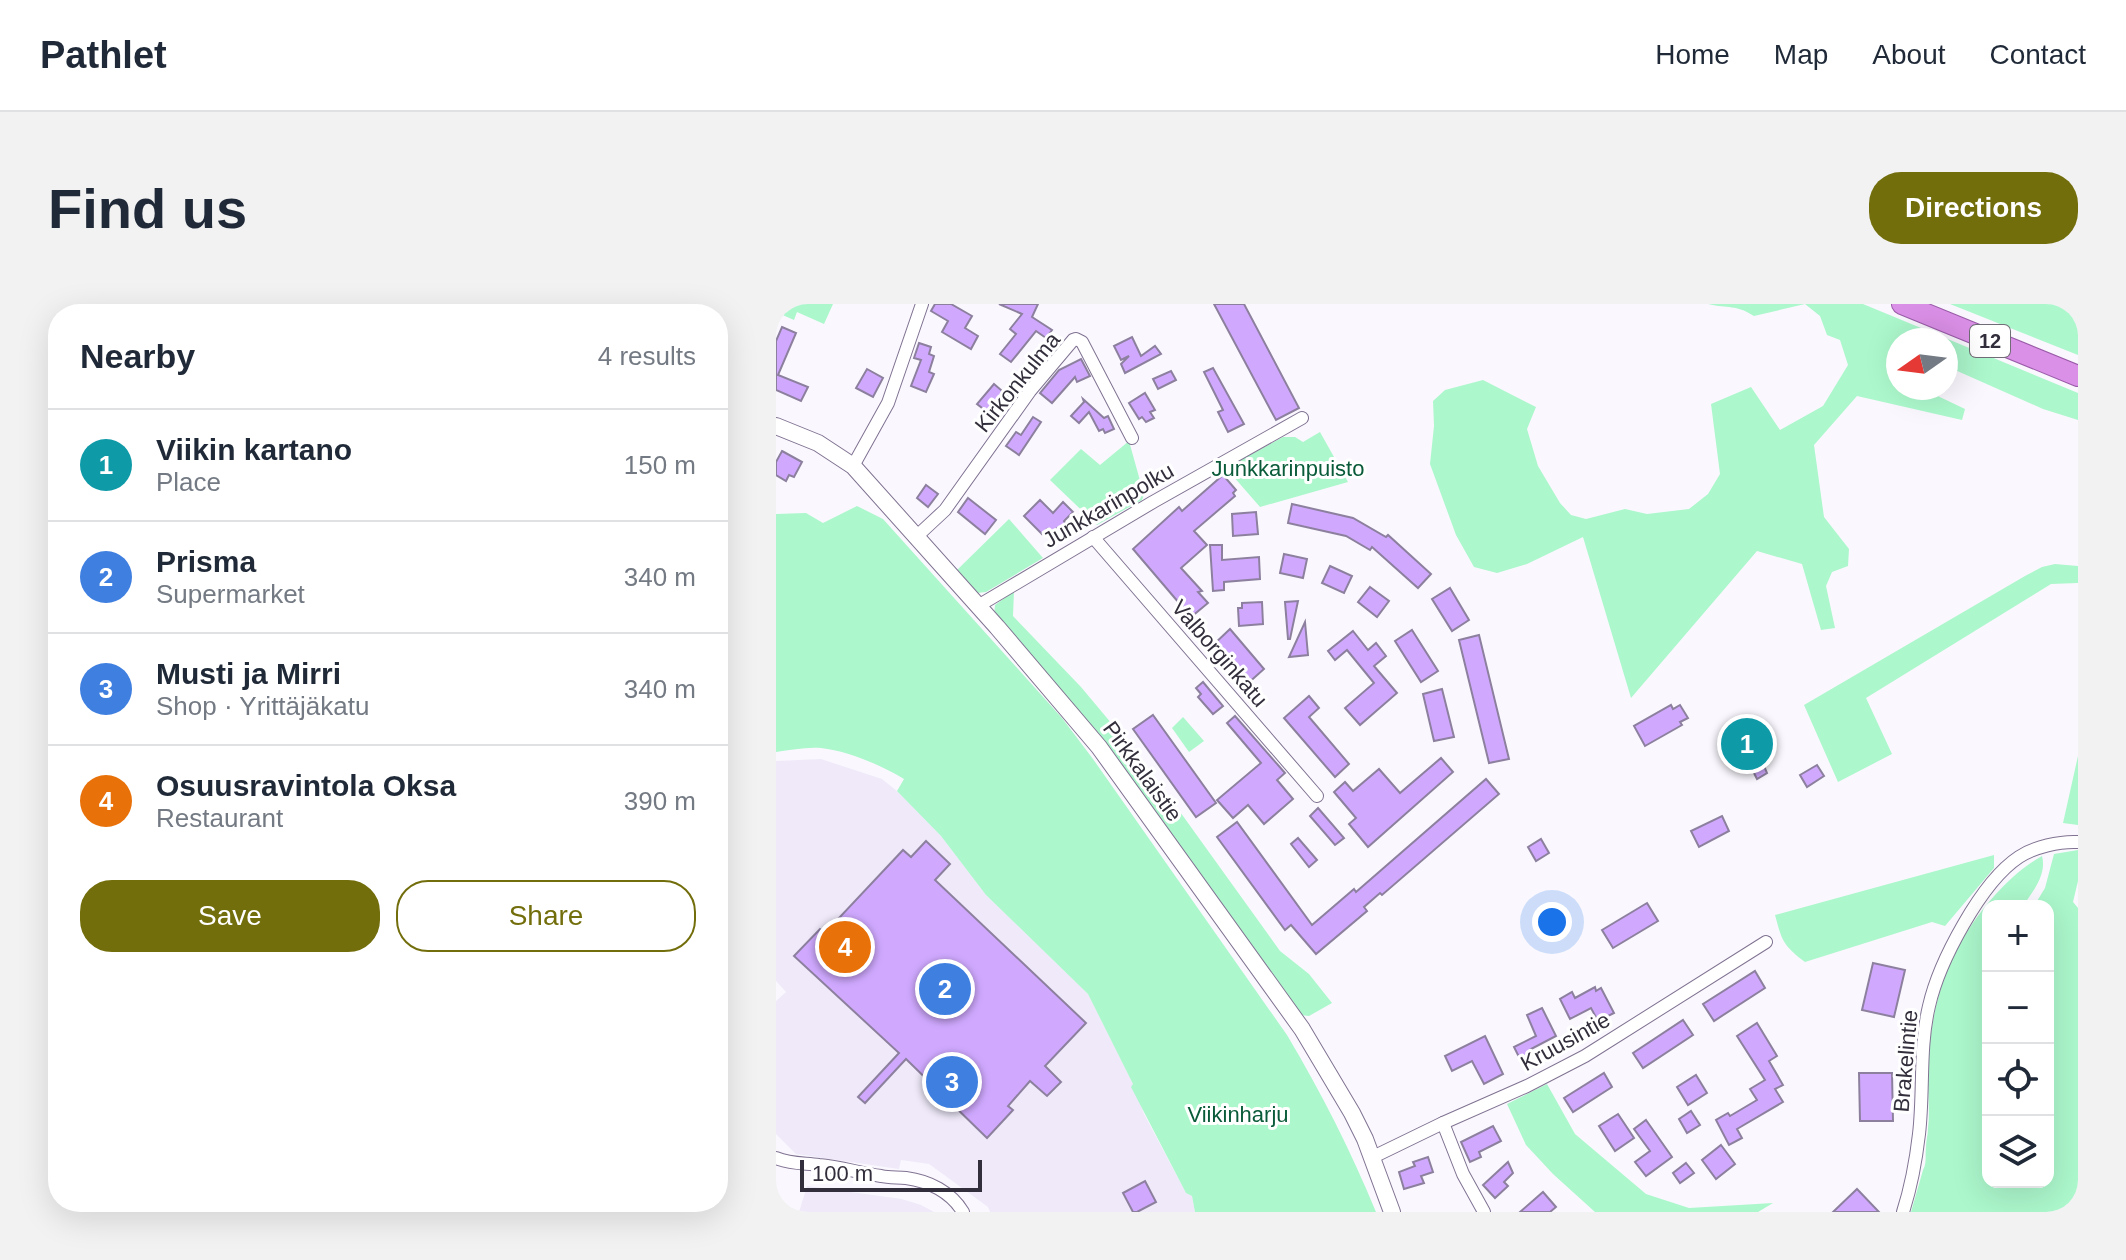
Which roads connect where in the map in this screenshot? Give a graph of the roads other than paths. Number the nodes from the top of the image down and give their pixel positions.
1 (922, 304) edge
2 (1902, 304) edge
3 (2078, 376) edge
4 (1302, 418) dead end
5 (776, 426) edge
6 (1132, 438) dead end
7 (853, 466) junction
8 (916, 537) junction
9 (1093, 537) junction
10 (978, 606) junction
11 (1317, 796) dead end
12 (2078, 842) edge
13 (1766, 942) dead end
14 (1443, 1123) junction
15 (1373, 1157) junction
16 (776, 1158) edge
17 (963, 1212) edge
18 (1392, 1212) edge
19 (1484, 1212) edge
20 (1903, 1212) edge

1 - 7 street
2 - 3 highway, 12
4 - 9 street, Junkkarinpolku
5 - 7 street, Pirkkalaistie
6 - 8 street, Kirkonkulma
7 - 8 street, Pirkkalaistie
8 - 10 street, Pirkkalaistie
9 - 10 street, Junkkarinpolku
9 - 11 street, Valborginkatu
10 - 15 street, Pirkkalaistie
12 - 20 street, Brakelintie
13 - 14 street, Kruusintie
14 - 15 street, Kruusintie
14 - 19 street
15 - 18 street, Pirkkalaistie
16 - 17 street

